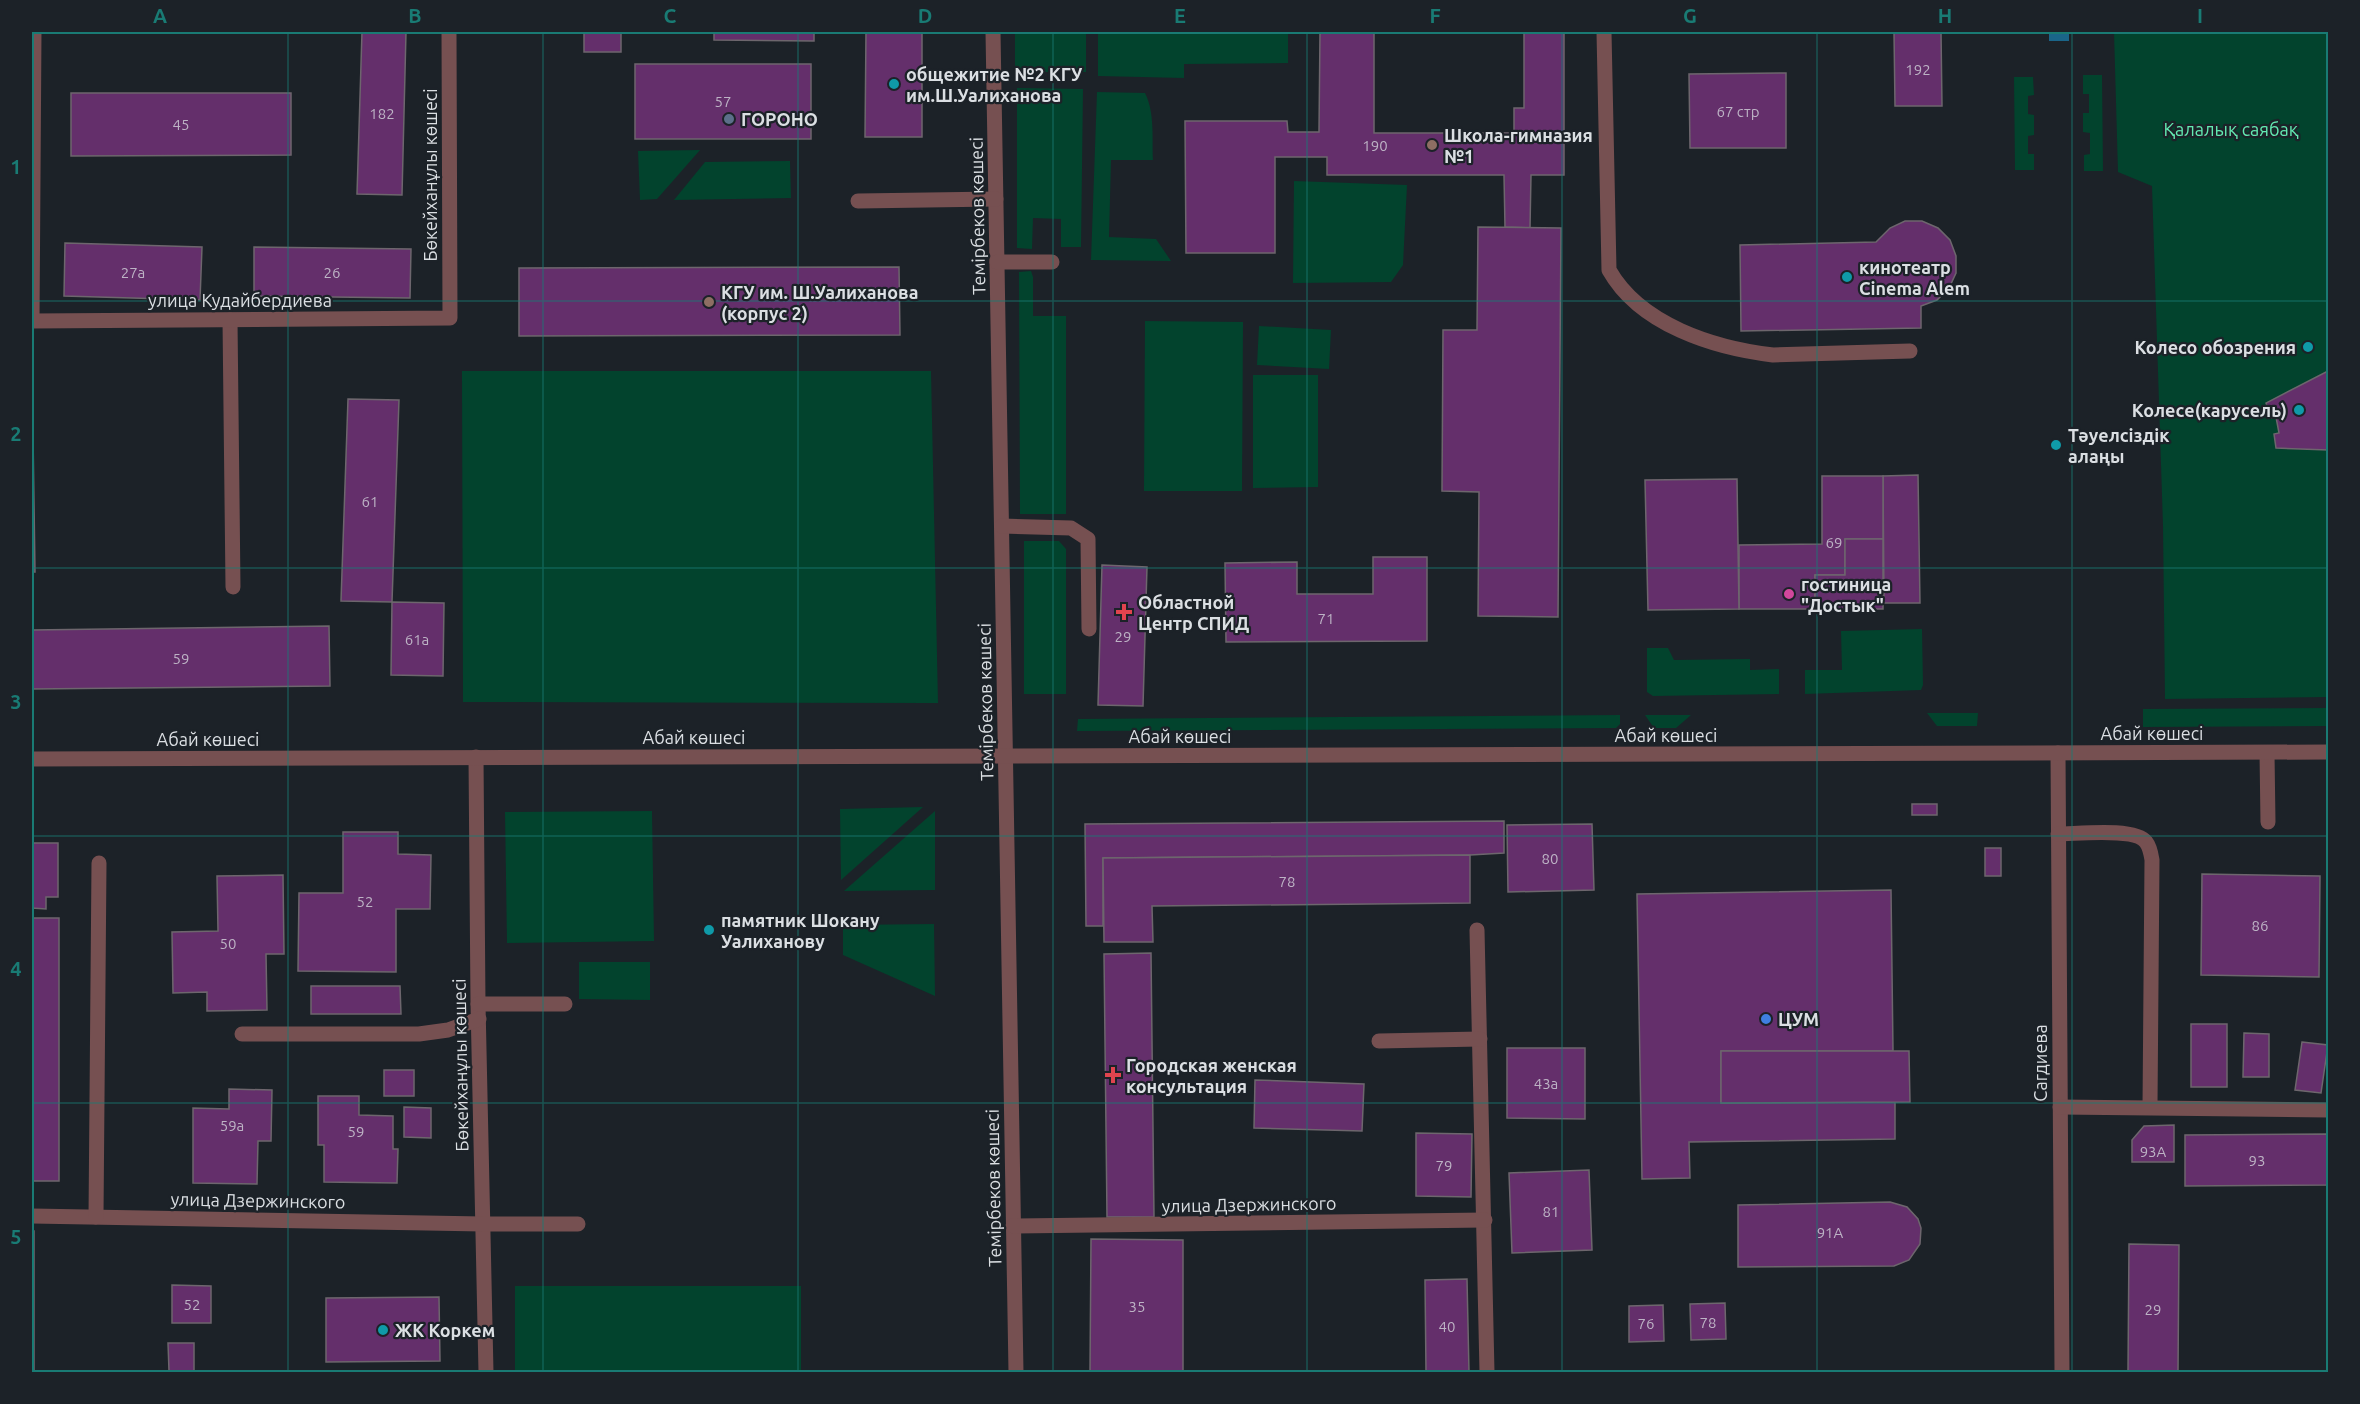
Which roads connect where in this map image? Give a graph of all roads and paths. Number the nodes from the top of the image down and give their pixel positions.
1 (34, 32) edge
2 (449, 32) edge
3 (993, 32) edge
4 (1604, 32) edge
5 (996, 199) junction
6 (858, 201) dead end
7 (997, 262) junction
8 (1052, 262) dead end
9 (450, 318) joint
10 (230, 320) junction
11 (32, 321) edge
12 (1910, 351) dead end
13 (1002, 526) junction
14 (232, 587) dead end
15 (1089, 629) dead end
16 (2058, 753) junction
17 (2267, 753) junction
18 (2328, 753) edge
19 (1005, 756) junction
20 (476, 757) junction
21 (32, 759) edge
22 (2268, 822) dead end
23 (2058, 834) junction
24 (99, 863) dead end
25 (1477, 930) dead end
26 (566, 1004) dead end
27 (479, 1012) junction
28 (242, 1034) dead end
29 (1480, 1039) junction
30 (1379, 1041) dead end
31 (2060, 1107) junction
32 (2150, 1107) junction
33 (2328, 1110) edge
34 (32, 1216) edge
35 (96, 1217) junction
36 (1485, 1220) junction
37 (483, 1224) junction
38 (578, 1224) dead end
39 (1013, 1226) junction
40 (486, 1372) edge
41 (1016, 1372) edge
42 (1487, 1372) edge
43 (2062, 1372) edge

1 - 11 street
2 - 9 street, Бөкейханұлы көшесі
3 - 5 street, Темірбеков көшесі
4 - 12 street
5 - 6 street
5 - 7 street, Темірбеков көшесі
7 - 8 street
7 - 13 street, Темірбеков көшесі
9 - 10 street, улица Кудайбердиева
10 - 11 street, улица Кудайбердиева
10 - 14 street
13 - 15 street
13 - 19 street, Темірбеков көшесі
16 - 17 street, Абай көшесі
16 - 19 street, Абай көшесі
16 - 23 street, Сагдиева
17 - 18 street, Абай көшесі
17 - 22 street
19 - 20 street, Абай көшесі
19 - 39 street, Темірбеков көшесі
20 - 21 street, Абай көшесі
20 - 27 street, Бөкейханұлы көшесі
23 - 31 street, Сагдиева
23 - 32 street
24 - 35 street
25 - 29 street
26 - 27 street
27 - 28 street
27 - 37 street, Бөкейханұлы көшесі
29 - 30 street
29 - 36 street
31 - 32 street
31 - 43 street, Сагдиева
32 - 33 street
34 - 35 street, улица Дзержинского
35 - 37 street, улица Дзержинского
36 - 39 street, улица Дзержинского
36 - 42 street
37 - 38 street, улица Дзержинского
37 - 40 street, Бөкейханұлы көшесі
39 - 41 street, Темірбеков көшесі

